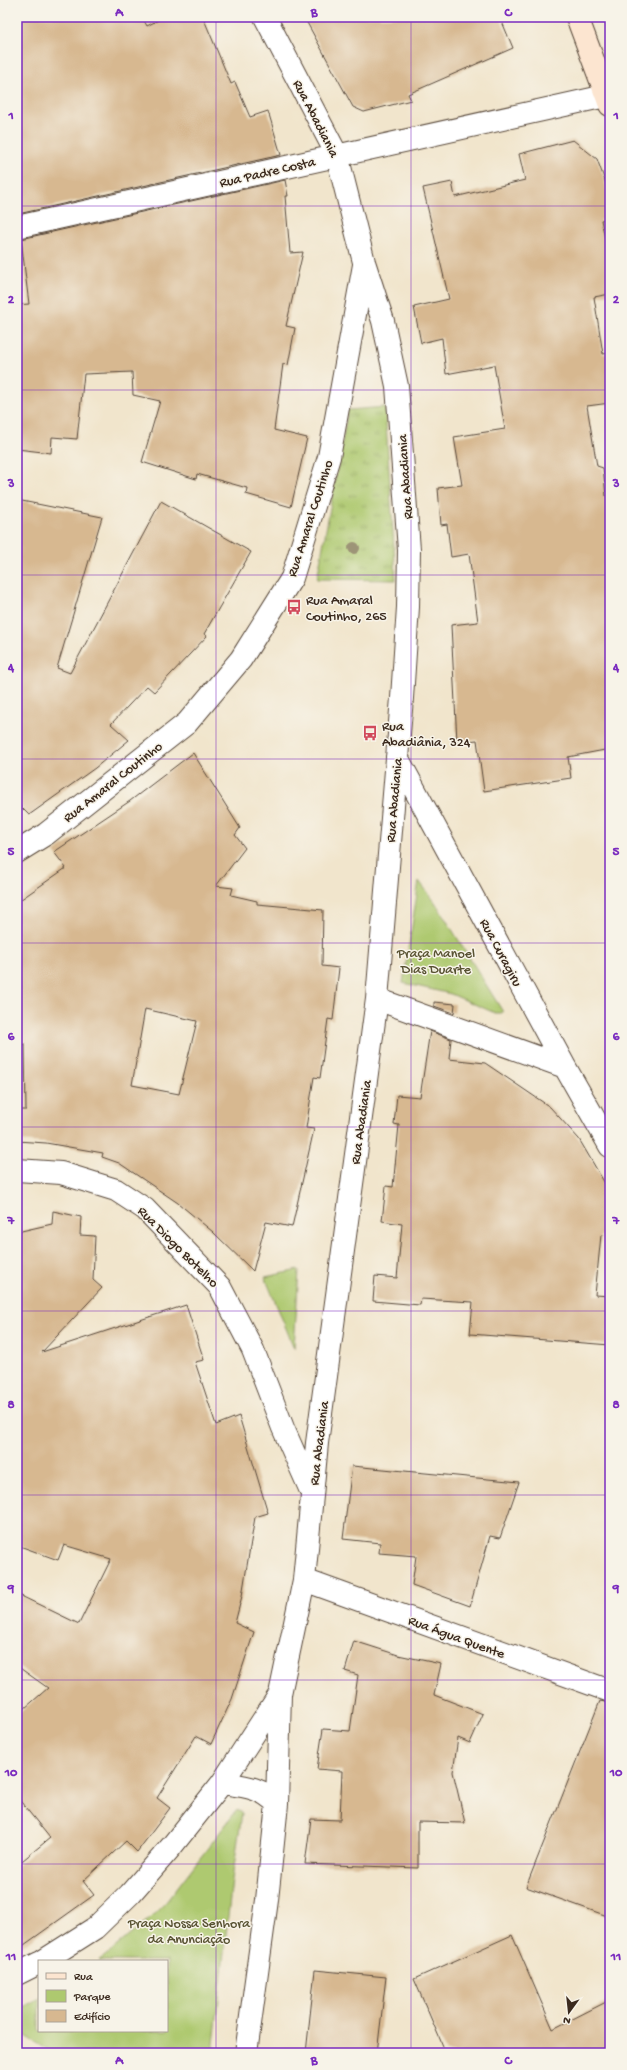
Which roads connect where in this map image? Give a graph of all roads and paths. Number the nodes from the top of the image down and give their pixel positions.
1 (265, 17) edge
2 (577, 17) edge
3 (609, 98) edge
4 (337, 155) junction
5 (17, 227) edge
6 (364, 262) junction
7 (397, 757) junction
8 (17, 852) edge
9 (377, 999) junction
10 (565, 1067) junction
11 (610, 1146) edge
12 (17, 1170) edge
13 (312, 1491) junction
14 (304, 1580) junction
15 (610, 1691) edge
16 (280, 1694) junction
17 (222, 1782) junction
18 (277, 1804) junction
19 (46, 1960) edge
20 (38, 1964) edge
21 (17, 1974) edge
22 (246, 2053) edge

1 - 4 street, Rua Abadiania
2 - 3 main road
3 - 4 street, Rua Padre Costa
4 - 5 street, Rua Padre Costa
4 - 6 street, Rua Abadiania
6 - 7 street, Rua Abadiania
6 - 8 street, Rua Amaral Coutinho
7 - 9 street, Rua Abadiania
7 - 10 street, Rua Curagiru
9 - 10 street
9 - 13 street, Rua Abadiania
10 - 11 street, Rua Curagiru
12 - 13 street, Rua Diogo Botelho
13 - 14 street, Rua Abadiania
14 - 15 street, Rua Água Quente
14 - 16 street
16 - 17 street
16 - 18 street
17 - 18 street
17 - 19 street
18 - 22 street
20 - 21 street

